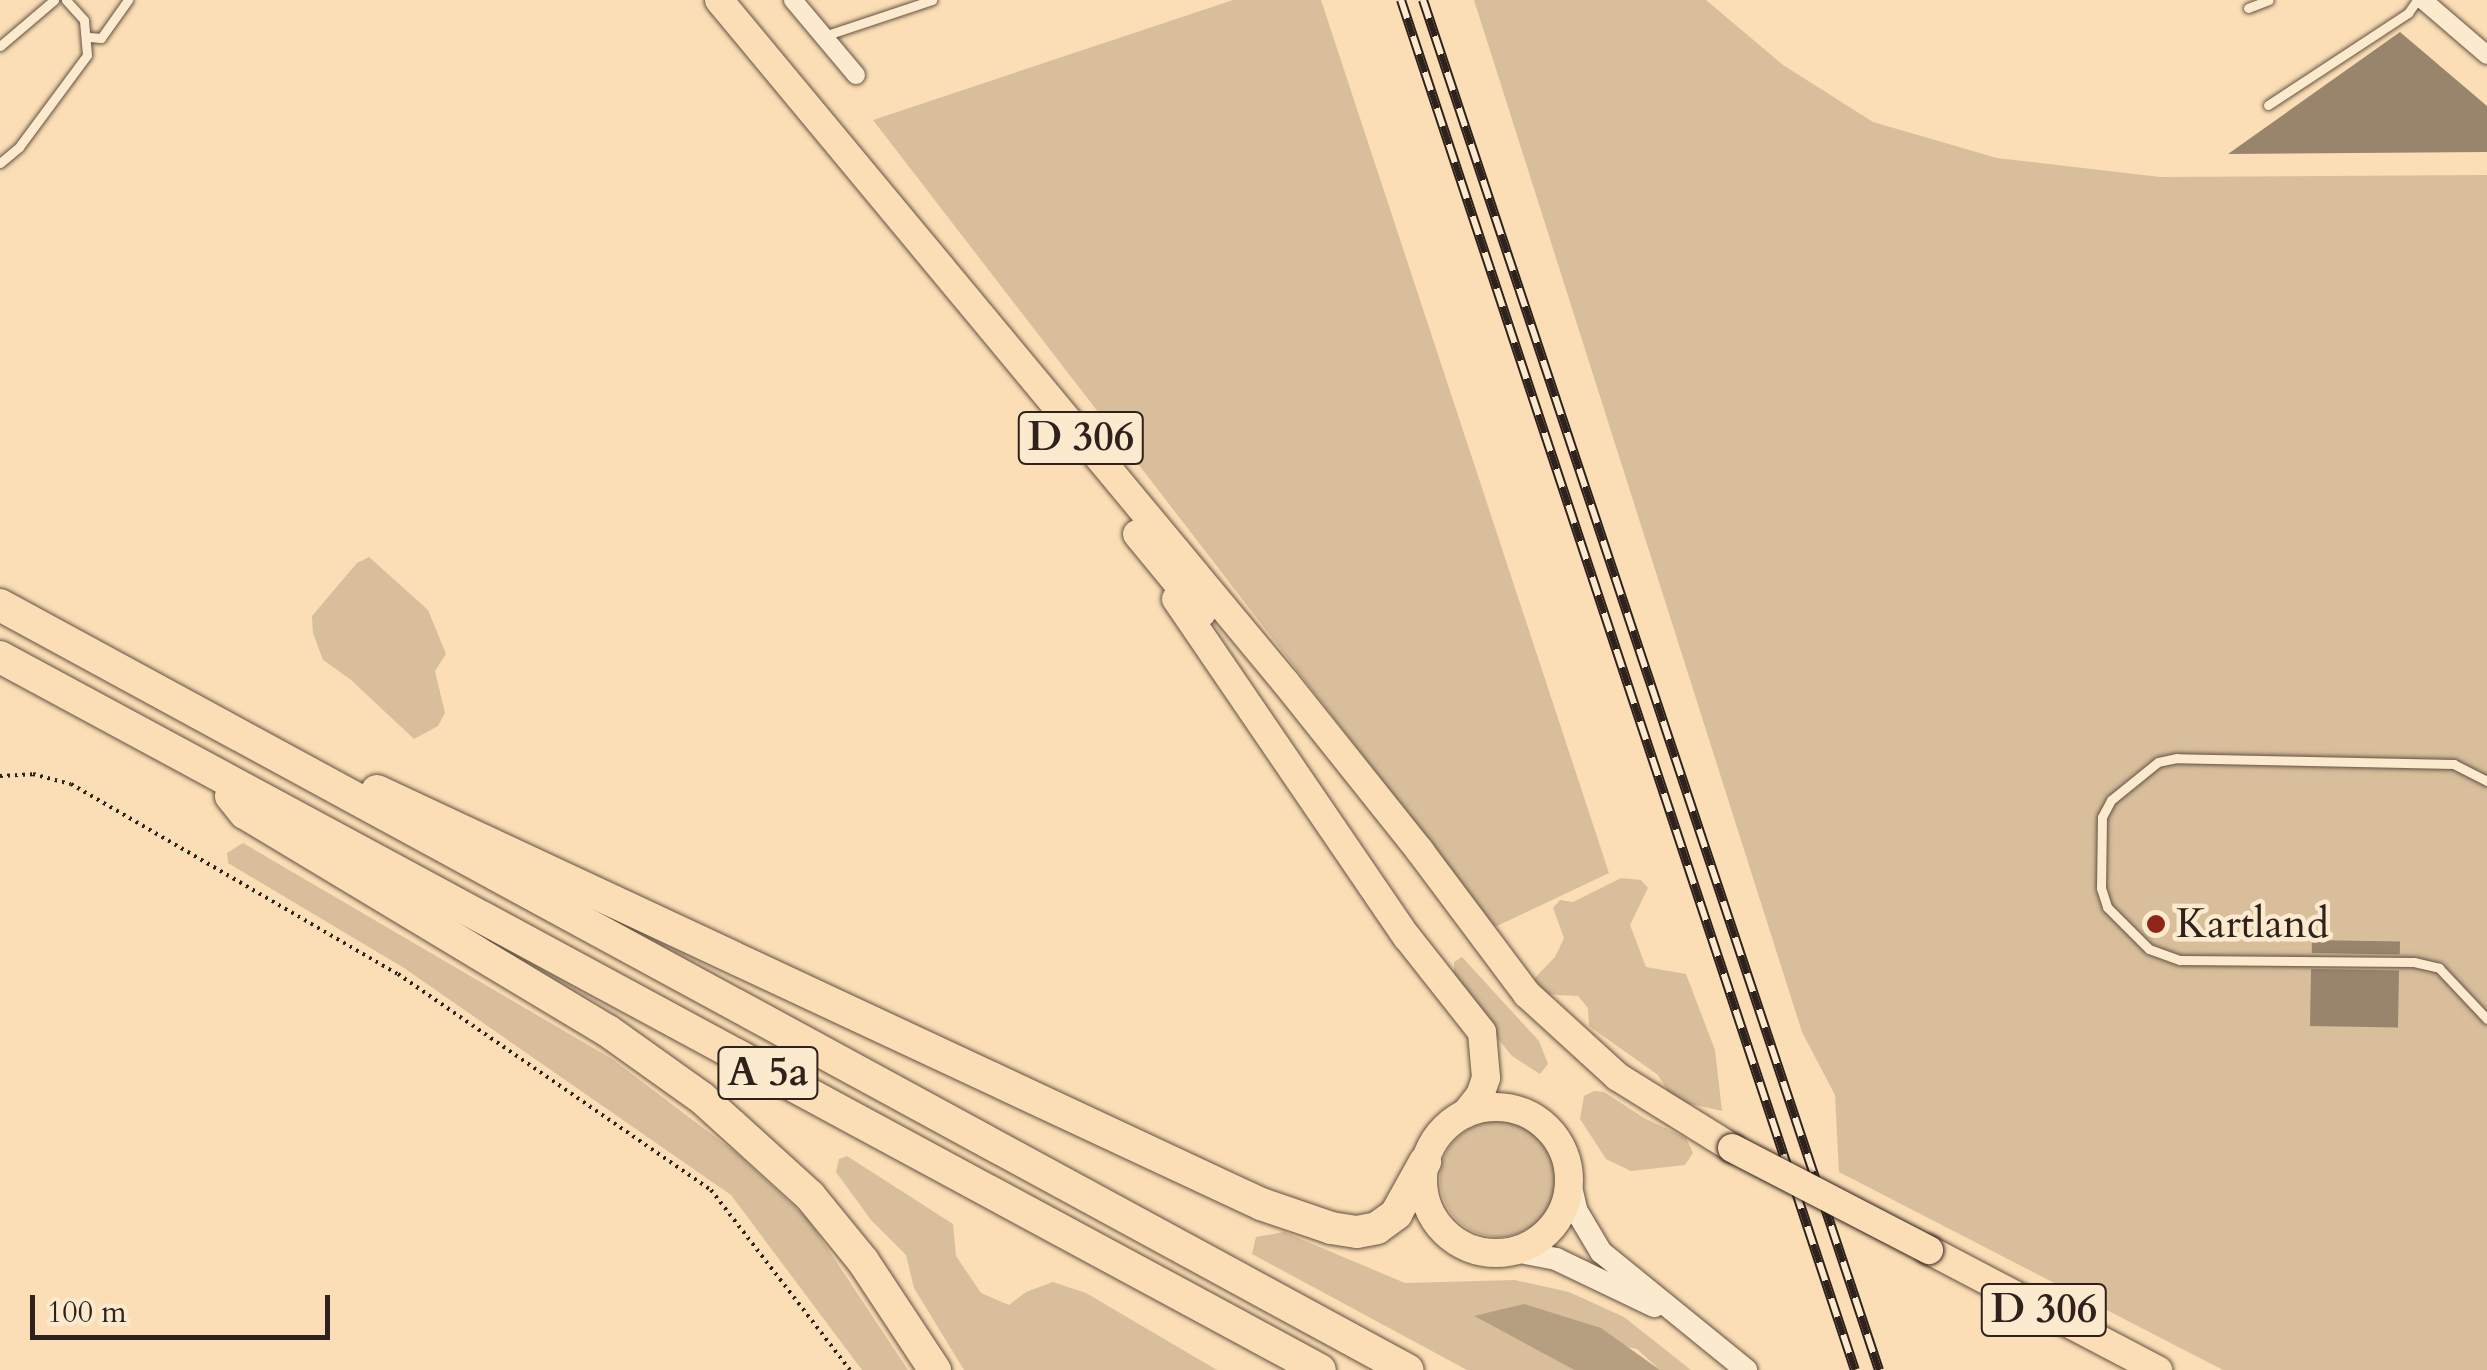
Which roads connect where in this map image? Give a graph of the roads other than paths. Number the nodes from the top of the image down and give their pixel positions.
1 (54, 0) edge
2 (66, 0) edge
3 (128, 0) edge
4 (698, 0) edge
5 (719, 0) edge
6 (793, 0) edge
7 (932, 0) edge
8 (2269, 0) edge
9 (2420, 0) edge
10 (2248, 8) dead end
11 (824, 36) junction
12 (88, 37) junction
13 (0, 46) edge
14 (2487, 55) edge
15 (856, 76) dead end
16 (2268, 105) dead end
17 (0, 163) edge
18 (1169, 573) junction
19 (0, 605) edge
20 (0, 658) edge
21 (216, 776) junction
22 (2487, 781) edge
23 (334, 789) junction
24 (1438, 880) junction
25 (2487, 1020) edge
26 (1465, 1114) junction
27 (1425, 1162) junction
28 (1568, 1174) junction
29 (1515, 1251) junction
30 (1689, 1322) junction
31 (936, 1370) edge
32 (1320, 1370) edge
33 (1407, 1370) edge
34 (1746, 1370) edge
35 (2158, 1370) edge

1 - 13 lane
2 - 12 lane
3 - 12 lane
4 - 18 main road, D 306
5 - 24 main road, D 306
6 - 11 street
7 - 11 lane
8 - 10 lane
9 - 14 street
9 - 16 lane
11 - 15 street
12 - 17 lane
18 - 24 main road, D 306
18 - 26 main road
19 - 23 highway, A 5a
20 - 21 highway, A 5a
21 - 31 highway
21 - 32 highway, A 5a
22 - 25 lane
23 - 27 highway
23 - 33 highway, A 5a
24 - 35 main road, D 306, bridge
26 - 27 main road
26 - 28 main road
27 - 29 main road
28 - 29 main road
28 - 30 street
29 - 30 street
30 - 34 street

